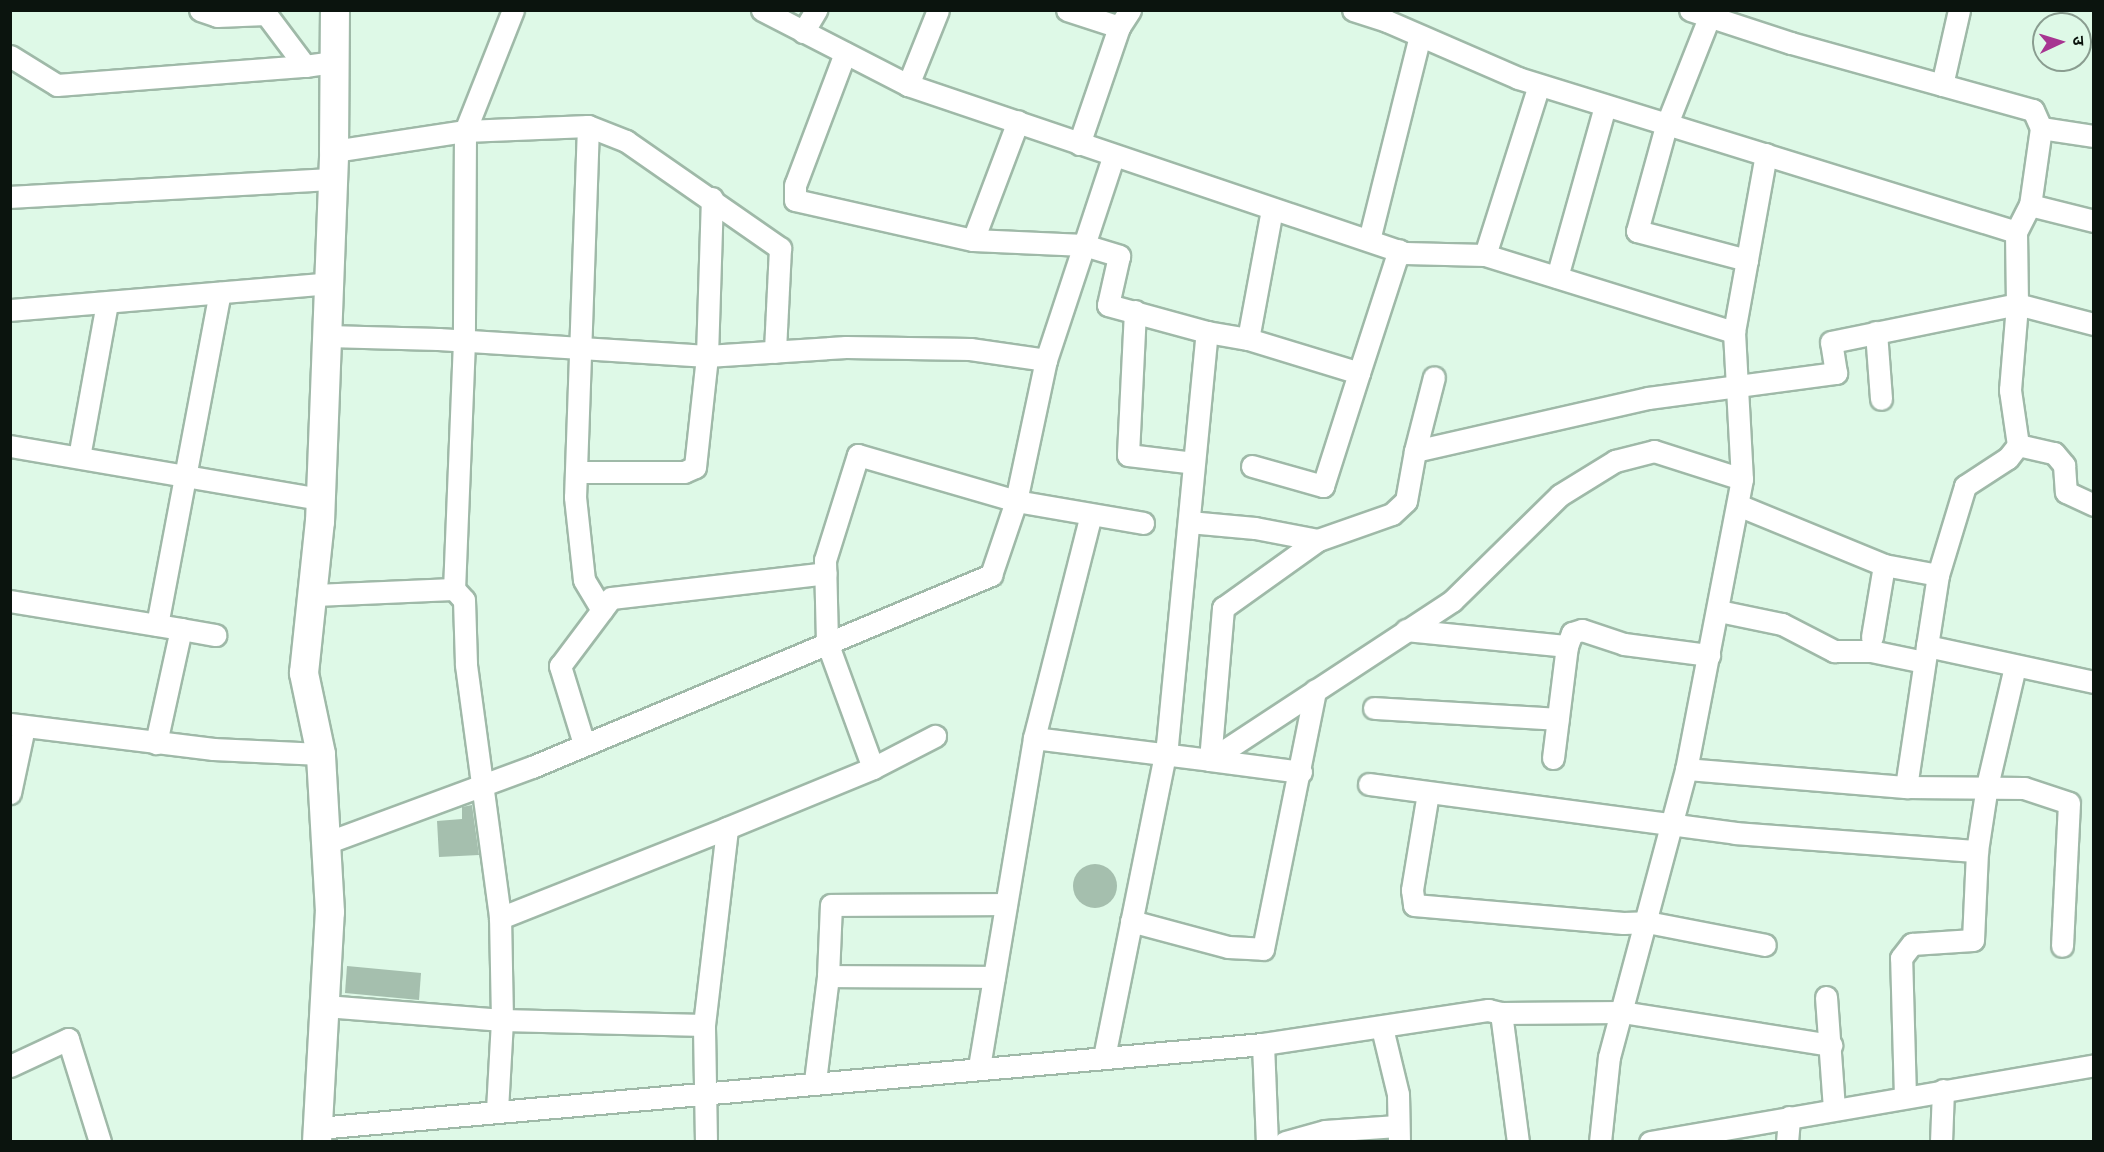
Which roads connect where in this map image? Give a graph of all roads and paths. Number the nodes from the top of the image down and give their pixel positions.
1 (200, 10) edge
2 (335, 10) edge
3 (513, 10) edge
4 (762, 10) edge
5 (816, 10) edge
6 (938, 10) edge
7 (1066, 10) edge
8 (1353, 10) edge
9 (1690, 10) edge
10 (1954, 11) edge
11 (266, 12) edge
12 (1711, 14) edge
13 (1125, 19) edge
14 (803, 32) junction
15 (1420, 36) junction
16 (845, 53) junction
17 (10, 56) edge
18 (334, 62) junction
19 (305, 66) junction
20 (908, 85) junction
21 (1539, 85) junction
22 (1942, 85) junction
23 (1605, 106) junction
24 (1018, 122) junction
25 (588, 126) junction
26 (1666, 126) junction
27 (2041, 128) junction
28 (465, 132) junction
29 (2094, 136) edge
30 (1079, 144) junction
31 (1766, 154) junction
32 (1113, 157) junction
33 (334, 165) junction
34 (10, 197) edge
35 (712, 198) junction
36 (2030, 205) junction
37 (1272, 209) junction
38 (2094, 221) edge
39 (2016, 232) junction
40 (973, 240) junction
41 (1369, 240) junction
42 (1084, 245) junction
43 (1399, 250) junction
44 (1485, 255) junction
45 (1747, 260) junction
46 (1557, 277) junction
47 (329, 283) junction
48 (220, 293) junction
49 (108, 303) junction
50 (2018, 304) junction
51 (10, 310) edge
52 (1135, 311) junction
53 (2094, 324) edge
54 (1207, 332) junction
55 (1734, 332) junction
56 (1876, 332) junction
57 (327, 336) junction
58 (1248, 339) junction
59 (464, 341) junction
60 (583, 351) junction
61 (775, 352) junction
62 (707, 356) junction
63 (1046, 360) junction
64 (1359, 373) junction
65 (1434, 377) dead end
66 (1738, 384) junction
67 (1881, 399) dead end
68 (2018, 445) junction
69 (10, 446) edge
70 (1415, 452) junction
71 (79, 457) junction
72 (1194, 463) junction
73 (1252, 466) dead end
74 (577, 472) junction
75 (188, 477) junction
76 (1742, 479) junction
77 (321, 499) junction
78 (1016, 501) junction
79 (1737, 505) junction
80 (2094, 505) edge
81 (1090, 515) junction
82 (1189, 522) junction
83 (1143, 523) dead end
84 (1318, 540) junction
85 (1884, 565) junction
86 (826, 573) junction
87 (1938, 575) junction
88 (454, 589) junction
89 (314, 595) junction
90 (10, 601) edge
91 (602, 610) junction
92 (1719, 611) junction
93 (158, 625) junction
94 (181, 629) junction
95 (1406, 630) junction
96 (215, 635) dead end
97 (1872, 637) dead end
98 (827, 642) junction
99 (1567, 646) junction
100 (1925, 654) junction
101 (1709, 655) junction
102 (2015, 667) junction
103 (2094, 682) edge
104 (1315, 690) junction
105 (1374, 708) dead end
106 (1558, 719) junction
107 (17, 726) edge
108 (935, 736) dead end
109 (1034, 738) junction
110 (156, 743) junction
111 (584, 744) junction
112 (321, 754) junction
113 (1165, 754) junction
114 (1553, 758) dead end
115 (1210, 760) junction
116 (873, 768) junction
117 (1686, 769) junction
118 (1301, 772) junction
119 (1369, 784) dead end
120 (480, 786) junction
121 (1987, 786) junction
122 (1906, 787) junction
123 (10, 793) edge
124 (1428, 793) junction
125 (1672, 824) junction
126 (727, 828) junction
127 (326, 843) junction
128 (1977, 851) junction
129 (1006, 904) junction
130 (500, 918) junction
131 (1131, 921) junction
132 (1647, 922) junction
133 (1765, 945) dead end
134 (2062, 946) dead end
135 (828, 976) junction
136 (994, 977) junction
137 (1826, 997) dead end
138 (324, 1006) junction
139 (1622, 1011) junction
140 (1501, 1013) junction
141 (502, 1020) junction
142 (704, 1026) junction
143 (1382, 1028) junction
144 (1263, 1044) junction
145 (1831, 1045) junction
146 (1104, 1057) junction
147 (2094, 1065) edge
148 (10, 1066) edge
149 (979, 1067) junction
150 (815, 1082) junction
151 (1943, 1090) junction
152 (703, 1091) junction
153 (1905, 1097) junction
154 (1834, 1109) junction
155 (497, 1110) junction
156 (1789, 1117) junction
157 (1398, 1134) edge
158 (317, 1135) edge
159 (100, 1142) edge
160 (706, 1142) edge
161 (1267, 1142) edge
162 (1285, 1142) edge
163 (1518, 1142) edge
164 (1600, 1142) edge
165 (1650, 1142) edge
166 (1787, 1142) edge
167 (1941, 1142) edge

1 - 11 street
2 - 18 street
3 - 28 street
4 - 14 street
5 - 14 street
6 - 20 street
7 - 13 street
8 - 15 street
9 - 12 street
10 - 22 street
11 - 19 street
12 - 22 street
12 - 26 street
13 - 30 street
14 - 16 street
15 - 21 street
15 - 41 street
16 - 20 street
16 - 40 street
17 - 19 street
18 - 19 street
18 - 33 street
20 - 24 street
21 - 23 street
21 - 44 street
22 - 27 street
23 - 26 street
23 - 46 street
24 - 30 street
24 - 40 street
25 - 28 street
25 - 35 street
25 - 60 street
26 - 31 street
26 - 45 street
27 - 29 street
27 - 36 street
28 - 33 street
28 - 59 street
30 - 32 street
31 - 39 street
31 - 45 street
32 - 37 street
32 - 42 street
33 - 34 street
33 - 47 street
35 - 61 street
35 - 62 street
36 - 38 street
36 - 39 street
37 - 41 street
37 - 58 street
39 - 50 street
40 - 42 street
41 - 43 street
42 - 52 street
42 - 63 street
43 - 44 street
43 - 64 street
44 - 46 street
45 - 55 street
46 - 55 street
47 - 48 street
47 - 57 street
48 - 49 street
48 - 75 street
49 - 51 street
49 - 71 street
50 - 53 street
50 - 56 street
50 - 68 street
52 - 54 street
52 - 72 street
54 - 58 street
54 - 72 street
55 - 66 street
56 - 66 street
56 - 67 street
57 - 59 street
57 - 77 street
58 - 64 street
59 - 60 street
59 - 88 street
60 - 62 street
60 - 74 street
61 - 62 street
61 - 63 street
62 - 74 street
63 - 78 street
64 - 73 street
65 - 70 street
66 - 70 street
66 - 76 street
68 - 80 street
68 - 87 street
69 - 71 street
70 - 84 street
71 - 75 street
72 - 82 street
74 - 91 street
75 - 77 street
75 - 93 street
76 - 79 street
76 - 95 street
77 - 89 street
78 - 81 street
78 - 86 street
78 - 98 street
79 - 85 street
79 - 92 street
81 - 83 street
81 - 109 street
82 - 84 street
82 - 113 street
84 - 115 street
85 - 87 street
85 - 97 street
86 - 91 street
86 - 98 street
87 - 100 street
88 - 89 street
88 - 120 street
89 - 112 street
90 - 93 street
91 - 111 street
92 - 100 street
92 - 101 street
93 - 94 street
94 - 96 street
94 - 110 street
95 - 99 street
95 - 104 street
98 - 111 street
98 - 116 street
99 - 101 street
99 - 106 street
100 - 102 street
100 - 122 street
101 - 117 street
102 - 103 street
102 - 121 street
104 - 115 street
104 - 118 street
105 - 106 street
106 - 114 street
107 - 110 street
107 - 123 street
108 - 116 street
109 - 113 street
109 - 129 street
110 - 112 street
111 - 120 street
112 - 127 street
113 - 115 street
113 - 131 street
115 - 118 street
116 - 126 street
117 - 122 street
117 - 125 street
118 - 131 street
119 - 124 street
120 - 127 street
120 - 130 street
121 - 122 street
121 - 128 street
121 - 134 street
124 - 125 street
124 - 132 street
125 - 128 street
125 - 132 street
126 - 130 street
126 - 142 street
127 - 138 street
128 - 153 street
129 - 135 street
129 - 136 street
130 - 141 street
131 - 146 street
132 - 133 street
132 - 139 street
135 - 136 street
135 - 150 street
136 - 149 street
137 - 145 street
138 - 141 street
138 - 158 street
139 - 140 street
139 - 145 street
139 - 164 street
140 - 143 street
140 - 163 street
141 - 142 street
141 - 155 street
142 - 152 street
143 - 144 street
143 - 157 street
144 - 146 street
144 - 161 street
145 - 154 street
146 - 149 street
147 - 151 street
148 - 159 street
149 - 150 street
150 - 152 street
151 - 153 street
151 - 167 street
152 - 155 street
152 - 160 street
153 - 154 street
154 - 156 street
155 - 158 street
156 - 165 street
156 - 166 street
157 - 162 street

